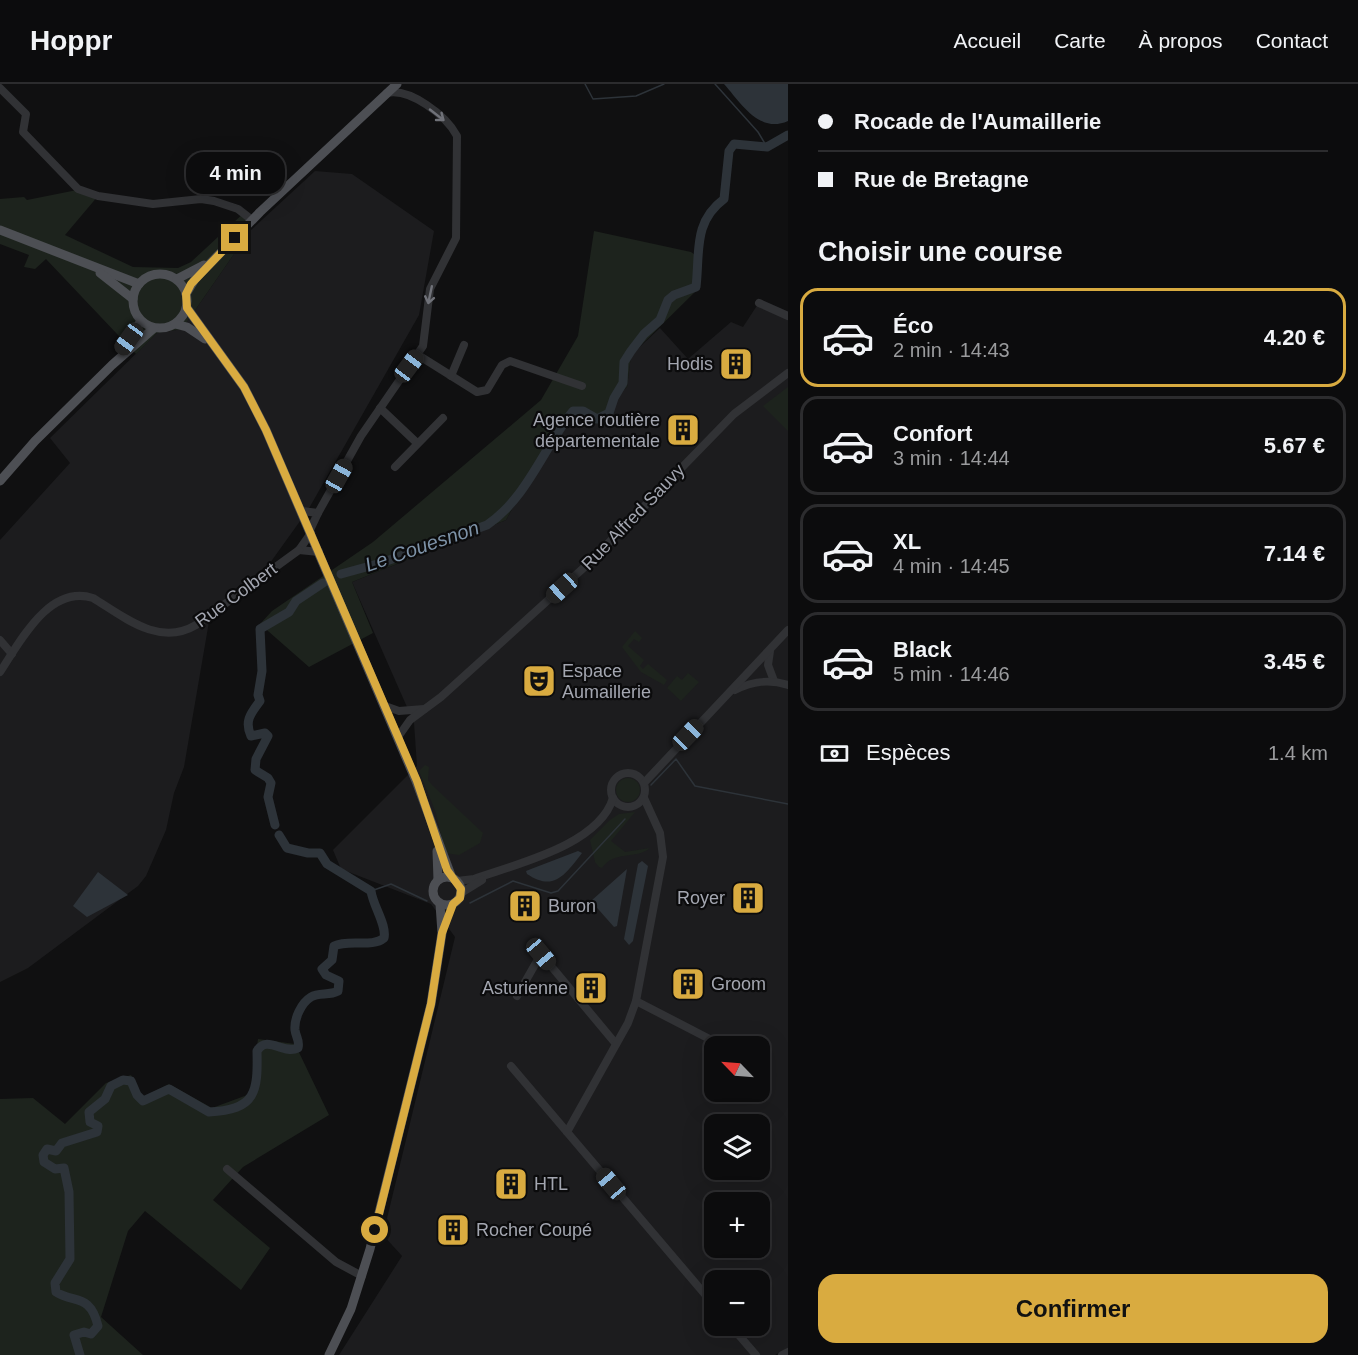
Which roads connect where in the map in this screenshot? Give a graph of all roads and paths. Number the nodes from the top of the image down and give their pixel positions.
1 (397, 84) edge
2 (0, 88) edge
3 (386, 93) junction
4 (252, 220) junction
5 (0, 230) edge
6 (235, 238) junction
7 (88, 265) junction
8 (177, 279) junction
9 (139, 284) junction
10 (186, 294) junction
11 (133, 300) junction
12 (759, 303) dead end
13 (187, 308) junction
14 (788, 316) edge
15 (141, 321) junction
16 (175, 324) junction
17 (154, 328) junction
18 (212, 344) junction
19 (464, 345) dead end
20 (418, 355) junction
21 (788, 373) edge
22 (451, 376) junction
23 (582, 386) dead end
24 (380, 408) junction
25 (443, 418) dead end
26 (417, 443) junction
27 (395, 467) dead end
28 (1, 475) edge
29 (302, 511) junction
30 (318, 513) junction
31 (310, 532) junction
32 (299, 550) junction
33 (319, 552) junction
34 (788, 630) edge
35 (0, 640) edge
36 (770, 649) junction
37 (12, 654) junction
38 (754, 667) junction
39 (0, 672) edge
40 (762, 681) junction
41 (774, 681) junction
42 (788, 685) edge
43 (731, 692) junction
44 (385, 706) junction
45 (425, 709) junction
46 (398, 737) junction
47 (663, 760) junction
48 (637, 775) junction
49 (644, 783) junction
50 (613, 798) junction
51 (644, 798) junction
52 (635, 806) junction
53 (623, 807) junction
54 (650, 815) junction
55 (600, 820) junction
56 (434, 831) junction
57 (493, 872) junction
58 (438, 880) junction
59 (454, 880) junction
60 (461, 893) junction
61 (440, 904) junction
62 (453, 904) junction
63 (442, 933) junction
64 (517, 996) dead end
65 (636, 1001) junction
66 (704, 1036) edge
67 (616, 1044) junction
68 (510, 1066) dead end
69 (567, 1132) junction
70 (227, 1168) dead end
71 (362, 1276) junction
72 (704, 1293) edge
73 (740, 1336) edge
74 (788, 1352) edge
75 (329, 1355) edge
76 (756, 1355) edge
77 (782, 1355) edge

1 - 3 main road
2 - 4 street
3 - 4 main road
3 -> 20 street, Rue Colbert
4 - 6 main road
5 - 7 main road
6 - 8 main road
6 - 10 main road
7 - 9 main road
7 - 11 main road
8 - 9 main road
8 - 10 main road
9 - 11 main road
10 - 13 main road
11 - 15 main road
12 - 14 street
13 - 16 main road
13 - 18 main road
15 - 17 main road
15 - 28 main road
16 - 17 main road
16 - 18 main road
17 - 28 main road
18 - 29 main road
19 - 22 street
20 - 22 street
20 - 24 street, Rue Colbert
21 - 45 street, Rue Alfred Sauvy
22 - 23 street
24 - 26 street
24 - 30 street, Rue Colbert
25 - 26 street
26 - 27 street
29 - 30 street
29 - 31 main road
30 - 31 street, Rue Colbert
31 - 32 street, Rue Colbert
31 - 33 main road
32 - 33 street
32 - 37 street, Rue Colbert
33 - 44 main road
34 - 36 street
35 - 37 street
36 - 38 street
36 - 41 street
37 - 39 street, Rue Colbert
38 - 40 street
38 - 41 street
38 - 43 street
40 - 41 street
40 - 43 street
41 - 42 street
43 - 47 street
44 - 45 street
44 - 46 main road
45 - 46 street, Rue Alfred Sauvy
46 - 56 main road
47 - 48 street
47 - 49 street
48 - 49 street
48 - 50 street
49 - 51 street
50 - 53 street
50 - 55 street
51 - 52 street
51 - 54 street
52 - 53 street
52 - 54 street
53 - 55 street
54 - 65 street
55 - 57 street
56 - 58 main road
56 - 59 main road
57 - 59 street
57 - 60 street
58 - 59 main road
58 - 61 main road
59 - 60 main road
60 - 62 main road
61 - 62 main road
61 - 63 main road
62 - 63 main road
63 - 71 main road
64 - 67 street
65 - 66 street
65 - 67 street
67 - 69 street
68 - 69 street
69 - 72 street
70 - 71 street
71 - 75 main road
73 - 76 street
74 - 77 street

